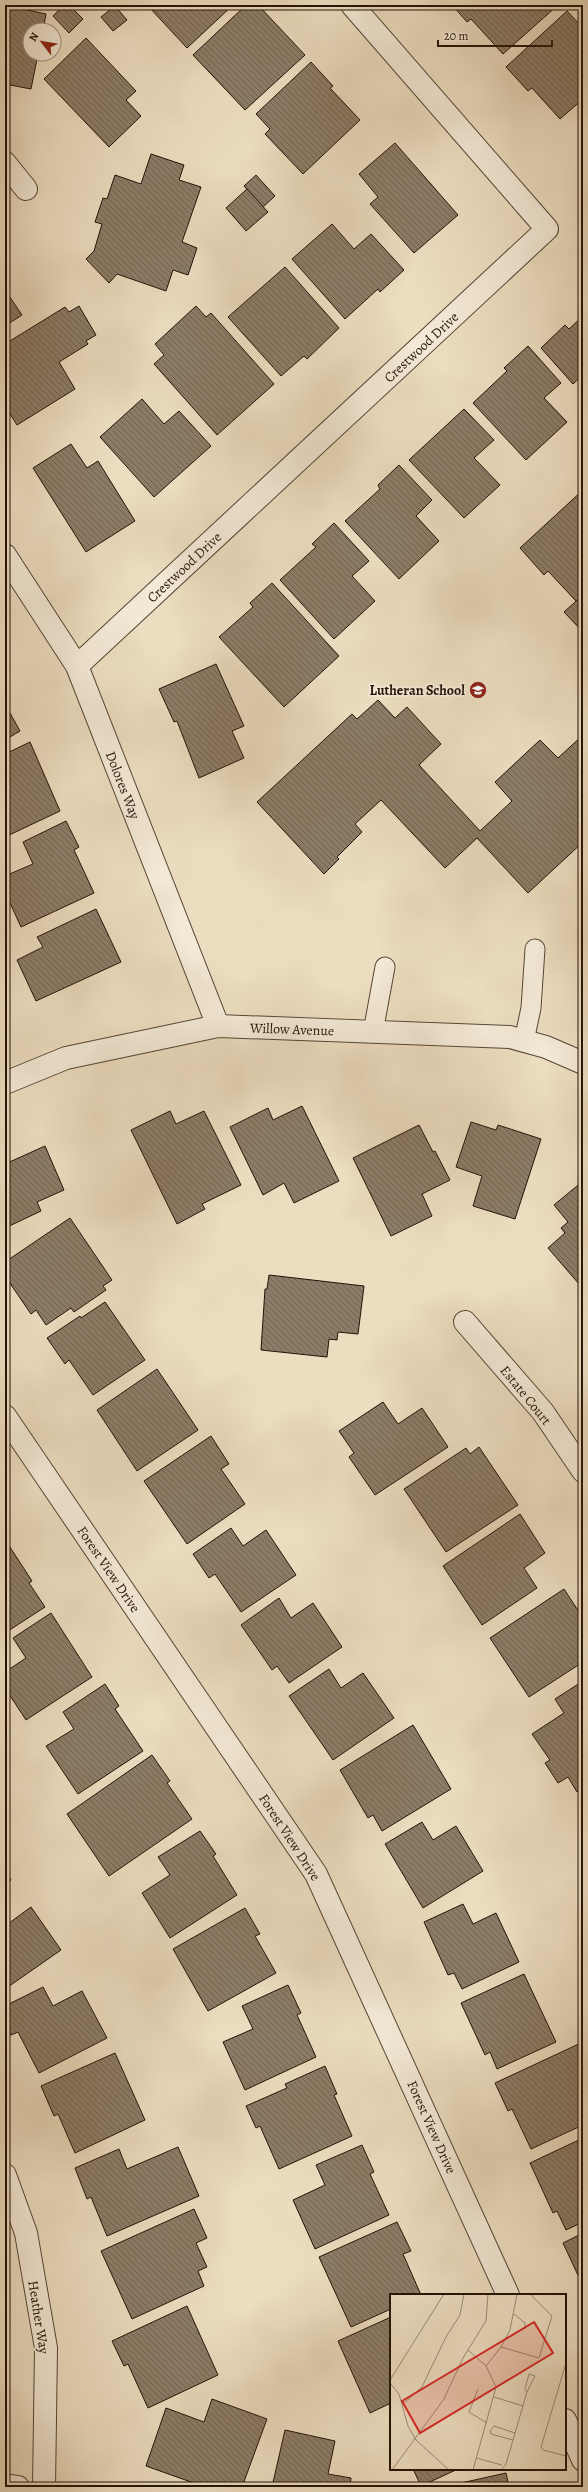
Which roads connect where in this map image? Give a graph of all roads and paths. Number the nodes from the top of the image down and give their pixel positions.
1 (352, 5) edge
2 (5, 163) edge
3 (26, 189) dead end
4 (5, 555) edge
5 (77, 666) junction
6 (535, 948) dead end
7 (385, 967) dead end
8 (218, 1026) junction
9 (373, 1032) junction
10 (524, 1041) junction
11 (583, 1063) edge
12 (5, 1083) edge
13 (465, 1322) dead end
14 (5, 1416) edge
15 (583, 1471) edge
16 (5, 2175) edge
17 (508, 2294) edge
18 (566, 2422) edge
19 (583, 2460) edge
20 (5, 2485) edge
21 (18, 2487) edge
22 (44, 2487) edge

1 - 5 street, Crestwood Drive
2 - 3 street
4 - 5 street, Dolores Way
5 - 8 street, Dolores Way
6 - 10 lane
7 - 9 lane
8 - 9 street, Willow Avenue
8 - 12 street, Willow Avenue
9 - 10 street, Willow Avenue
10 - 11 street, Willow Avenue
13 - 15 street, Estate Court
14 - 17 street, Forest View Drive
16 - 22 street, Heather Way
18 - 19 street
20 - 21 street

